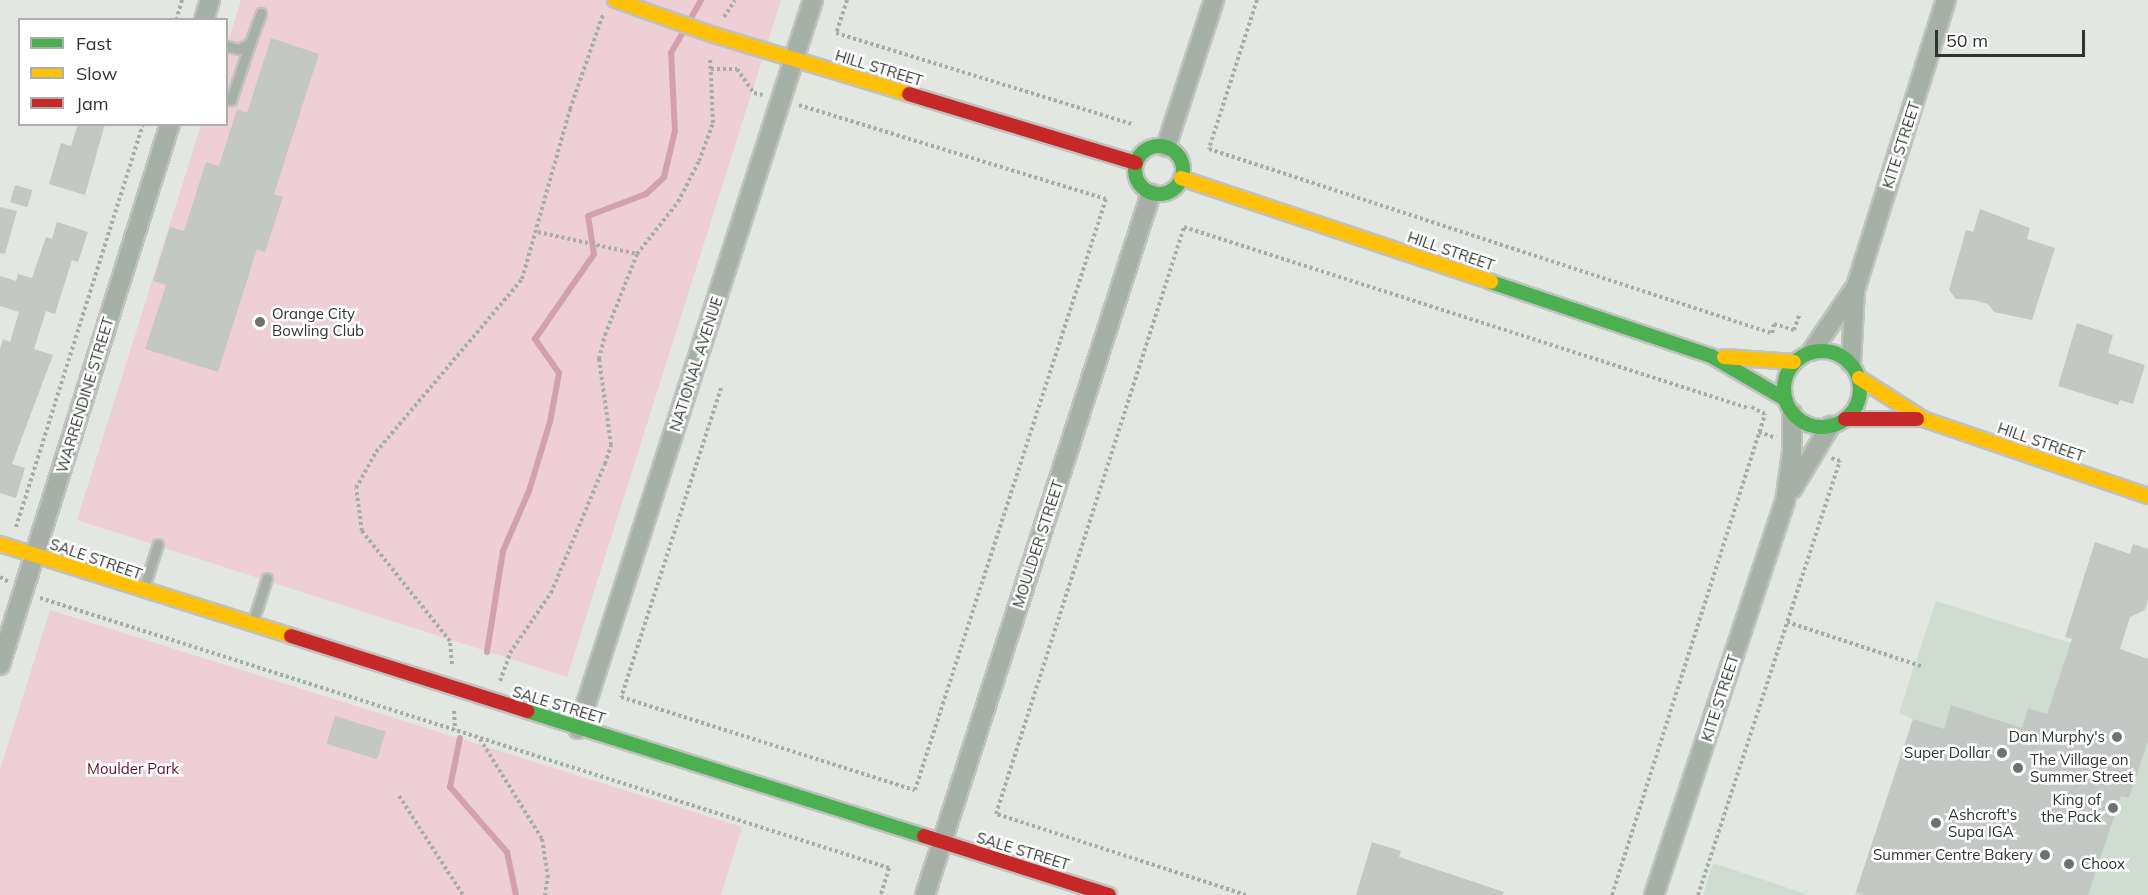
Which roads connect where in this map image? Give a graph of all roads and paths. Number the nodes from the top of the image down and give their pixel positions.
1 (182, 0) edge
2 (210, 0) edge
3 (615, 0) edge
4 (813, 0) edge
5 (847, 0) edge
6 (1214, 0) edge
7 (1257, 0) edge
8 (1946, 0) edge
9 (604, 11) dead end
10 (261, 13) dead end
11 (177, 18) edge
12 (205, 18) edge
13 (250, 44) junction
14 (228, 46) edge
15 (794, 59) junction
16 (711, 69) dead end
17 (711, 81) dead end
18 (228, 99) edge
19 (781, 99) junction
20 (1131, 124) dead end
21 (142, 126) edge
22 (169, 126) edge
23 (1166, 147) junction
24 (1136, 163) junction
25 (1181, 178) junction
26 (1151, 193) junction
27 (538, 232) junction
28 (637, 254) junction
29 (1855, 290) junction
30 (1800, 313) dead end
31 (1772, 333) junction
32 (1812, 351) junction
33 (1711, 356) junction
34 (1763, 360) junction
35 (1794, 362) junction
36 (1855, 370) junction
37 (1756, 380) junction
38 (722, 388) dead end
39 (1789, 406) junction
40 (1748, 408) junction
41 (1923, 419) junction
42 (1838, 423) junction
43 (1759, 432) junction
44 (1792, 444) junction
45 (1813, 452) junction
46 (2148, 496) edge
47 (1785, 502) junction
48 (16, 527) dead end
49 (0, 544) edge
50 (158, 544) dead end
51 (35, 555) junction
52 (0, 577) edge
53 (267, 578) dead end
54 (24, 590) junction
55 (142, 592) junction
56 (1787, 622) junction
57 (251, 626) junction
58 (0, 665) edge
59 (1924, 667) dead end
60 (454, 690) junction
61 (493, 702) junction
62 (578, 729) junction
63 (455, 730) junction
64 (480, 738) junction
65 (399, 796) dead end
66 (942, 842) junction
67 (463, 895) edge
68 (545, 895) edge
69 (881, 895) edge
70 (925, 895) edge
71 (1109, 895) edge
72 (1246, 895) edge
73 (1612, 895) edge
74 (1654, 895) edge
75 (1698, 895) edge

1 - 11 path
2 - 12 street
3 - 15 street, HILL STREET
4 - 15 street, NATIONAL AVENUE
5 - 20 path
6 - 23 street
7 - 31 path
8 - 29 street, KITE STREET
9 - 27 path
10 - 13 lane
13 - 14 lane
13 - 18 lane
15 - 19 street, NATIONAL AVENUE
15 - 24 street, HILL STREET
16 - 19 path
17 - 28 path
19 - 38 path
19 - 62 street, NATIONAL AVENUE
21 - 48 path
22 - 51 street, WARRENDINE STREET
23 - 24 street
23 - 25 street
24 - 26 street
25 - 26 street
25 - 33 street, HILL STREET
26 - 66 street, MOULDER STREET
27 - 28 path
27 - 60 path
28 - 61 path
29 - 32 street, KITE STREET
29 - 36 street, KITE STREET
30 - 31 path
31 - 34 path
32 - 35 street
32 - 36 street
33 - 34 street, HILL STREET
33 - 37 street, HILL STREET
34 - 35 street, HILL STREET
35 - 39 street
36 - 41 street, HILL STREET
36 - 42 street
37 - 39 street, HILL STREET
37 - 40 path
39 - 42 street
39 - 44 street, KITE STREET
40 - 43 path
40 - 72 path
41 - 42 street, HILL STREET
41 - 46 street, HILL STREET
42 - 45 street, KITE STREET
43 - 44 path
43 - 73 path
44 - 47 street, KITE STREET
45 - 47 street, KITE STREET
45 - 56 path
47 - 74 street, KITE STREET
49 - 51 street, SALE STREET
50 - 55 lane
51 - 54 street, WARRENDINE STREET
51 - 55 street, SALE STREET
52 - 54 path
53 - 57 lane
54 - 58 street, WARRENDINE STREET
54 - 63 path
55 - 57 street, SALE STREET
56 - 59 path
56 - 75 path
57 - 60 street, SALE STREET
60 - 61 street, SALE STREET
60 - 63 path
61 - 62 street, SALE STREET
62 - 66 street, SALE STREET
63 - 64 path
64 - 68 path
64 - 69 path
65 - 67 path
66 - 70 street, MOULDER STREET
66 - 71 street, SALE STREET

